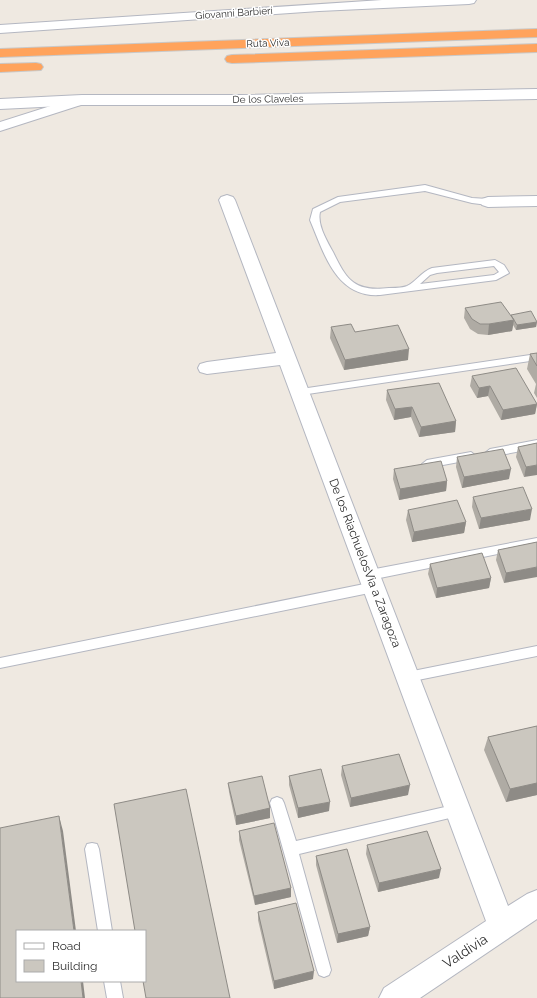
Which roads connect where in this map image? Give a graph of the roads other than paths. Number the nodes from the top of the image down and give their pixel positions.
1 (469, 0) edge
2 (0, 29) edge
3 (537, 33) edge
4 (537, 48) edge
5 (0, 52) edge
6 (219, 60) dead end
7 (54, 66) dead end
8 (0, 68) edge
9 (537, 94) edge
10 (82, 100) junction
11 (0, 104) edge
12 (1, 125) edge
13 (227, 200) dead end
14 (537, 201) edge
15 (488, 202) joint
16 (410, 289) junction
17 (537, 357) edge
18 (287, 358) junction
19 (207, 368) dead end
20 (300, 392) junction
21 (537, 444) edge
22 (415, 466) edge
23 (537, 542) edge
24 (372, 581) junction
25 (537, 651) edge
26 (0, 663) edge
27 (408, 677) junction
28 (277, 803) dead end
29 (458, 810) junction
30 (92, 849) dead end
31 (291, 849) junction
32 (537, 903) edge
33 (502, 927) junction
34 (105, 930) edge
35 (324, 970) dead end
36 (112, 982) edge
37 (115, 998) edge
38 (394, 998) edge

1 - 2 main road, Giovanni Barbieri
3 - 5 highway, Ruta Viva
4 - 6 highway, Ruta Viva
7 - 8 highway
9 - 10 main road, De los Claveles
10 - 11 main road, De los Claveles
10 - 12 street
13 - 18 street, De los RiachuelosVia a Zaragoza
14 - 15 street
15 - 16 lane
16 - 16 lane
17 - 20 lane
18 - 19 street
18 - 20 street, De los RiachuelosVia a Zaragoza
20 - 24 street, De los RiachuelosVia a Zaragoza
21 - 22 lane
23 - 24 lane
24 - 26 lane
24 - 27 street, De los RiachuelosVia a Zaragoza
25 - 27 lane
27 - 29 street, De los RiachuelosVia a Zaragoza
28 - 31 lane
29 - 31 lane
29 - 33 street, De los RiachuelosVia a Zaragoza
30 - 34 lane
31 - 35 lane
32 - 33 street, Valdivia
33 - 38 street, Valdivia
36 - 37 lane

